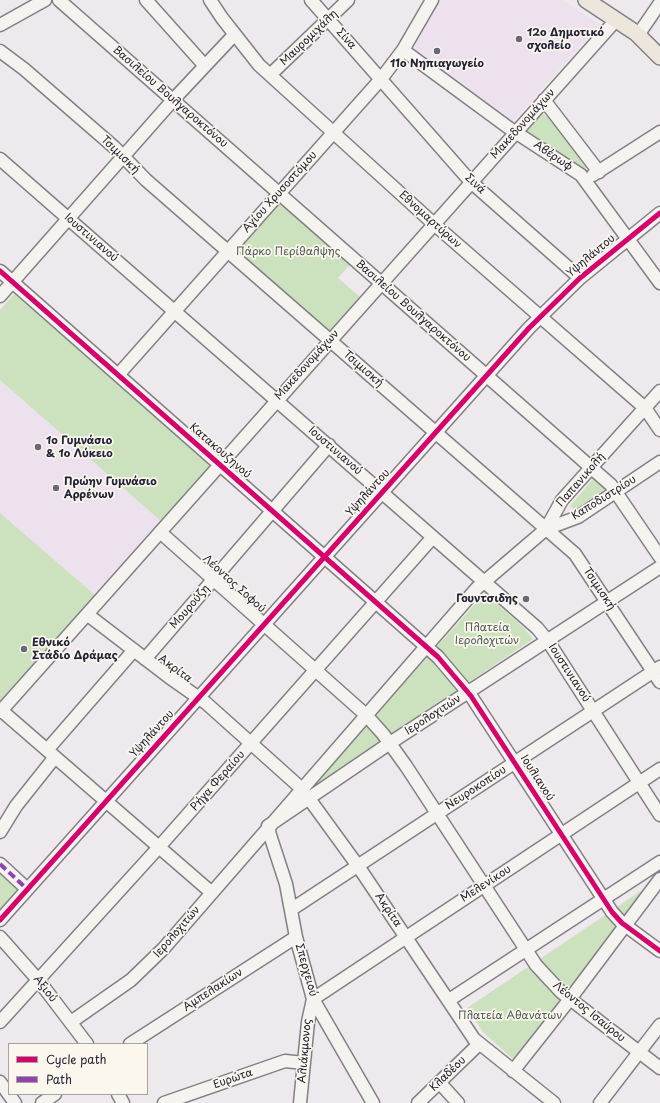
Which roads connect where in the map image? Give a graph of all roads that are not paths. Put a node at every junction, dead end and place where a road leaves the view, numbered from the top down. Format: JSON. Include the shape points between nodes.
{"nodes":[{"id":1,"x":45,"y":0,"type":"edge"},
{"id":2,"x":59,"y":0,"type":"edge"},
{"id":3,"x":146,"y":0,"type":"edge"},
{"id":4,"x":210,"y":0,"type":"edge"},
{"id":5,"x":311,"y":0,"type":"edge"},
{"id":6,"x":348,"y":0,"type":"edge"},
{"id":7,"x":432,"y":0,"type":"edge"},
{"id":8,"x":586,"y":0,"type":"edge"},
{"id":9,"x":660,"y":3,"type":"edge"},
{"id":10,"x":328,"y":20,"type":"junction"},
{"id":11,"x":616,"y":20,"type":"junction"},
{"id":12,"x":0,"y":25,"type":"edge"},
{"id":13,"x":234,"y":35,"type":"junction"},
{"id":14,"x":638,"y":35,"type":"junction"},
{"id":15,"x":403,"y":50,"type":"junction"},
{"id":16,"x":0,"y":51,"type":"edge"},
{"id":17,"x":660,"y":57,"type":"edge"},
{"id":18,"x":205,"y":66,"type":"junction"},
{"id":19,"x":270,"y":75,"type":"junction"},
{"id":20,"x":381,"y":79,"type":"junction"},
{"id":21,"x":173,"y":100,"type":"junction"},
{"id":22,"x":544,"y":100,"type":"junction"},
{"id":23,"x":516,"y":132,"type":"junction"},
{"id":24,"x":660,"y":132,"type":"edge"},
{"id":25,"x":333,"y":133,"type":"junction"},
{"id":26,"x":124,"y":156,"type":"junction"},
{"id":27,"x":0,"y":158,"type":"edge"},
{"id":28,"x":599,"y":172,"type":"junction"},
{"id":29,"x":585,"y":180,"type":"junction"},
{"id":30,"x":471,"y":182,"type":"junction"},
{"id":31,"x":279,"y":193,"type":"junction"},
{"id":32,"x":660,"y":213,"type":"edge"},
{"id":33,"x":69,"y":219,"type":"junction"},
{"id":34,"x":434,"y":224,"type":"junction"},
{"id":35,"x":628,"y":238,"type":"junction"},
{"id":36,"x":228,"y":251,"type":"junction"},
{"id":37,"x":0,"y":271,"type":"edge"},
{"id":38,"x":580,"y":278,"type":"junction"},
{"id":39,"x":12,"y":282,"type":"junction"},
{"id":40,"x":381,"y":283,"type":"junction"},
{"id":41,"x":660,"y":283,"type":"edge"},
{"id":42,"x":0,"y":296,"type":"edge"},
{"id":43,"x":174,"y":311,"type":"junction"},
{"id":44,"x":540,"y":316,"type":"junction"},
{"id":45,"x":330,"y":340,"type":"junction"},
{"id":46,"x":118,"y":375,"type":"junction"},
{"id":47,"x":486,"y":375,"type":"junction"},
{"id":48,"x":660,"y":392,"type":"edge"},
{"id":49,"x":277,"y":400,"type":"junction"},
{"id":50,"x":645,"y":408,"type":"junction"},
{"id":51,"x":660,"y":430,"type":"edge"},
{"id":52,"x":435,"y":432,"type":"junction"},
{"id":53,"x":328,"y":446,"type":"junction"},
{"id":54,"x":660,"y":462,"type":"edge"},
{"id":55,"x":220,"y":464,"type":"junction"},
{"id":56,"x":592,"y":467,"type":"junction"},
{"id":57,"x":616,"y":491,"type":"junction"},
{"id":58,"x":382,"y":492,"type":"junction"},
{"id":59,"x":272,"y":510,"type":"junction"},
{"id":60,"x":546,"y":529,"type":"junction"},
{"id":61,"x":160,"y":532,"type":"junction"},
{"id":62,"x":433,"y":537,"type":"junction"},
{"id":63,"x":325,"y":556,"type":"junction"},
{"id":64,"x":660,"y":558,"type":"edge"},
{"id":65,"x":660,"y":567,"type":"edge"},
{"id":66,"x":214,"y":579,"type":"junction"},
{"id":67,"x":484,"y":581,"type":"junction"},
{"id":68,"x":608,"y":601,"type":"junction"},
{"id":69,"x":376,"y":602,"type":"junction"},
{"id":70,"x":88,"y":615,"type":"junction"},
{"id":71,"x":264,"y":624,"type":"junction"},
{"id":72,"x":548,"y":640,"type":"junction"},
{"id":73,"x":427,"y":646,"type":"junction"},
{"id":74,"x":134,"y":650,"type":"junction"},
{"id":75,"x":145,"y":659,"type":"junction"},
{"id":76,"x":316,"y":670,"type":"junction"},
{"id":77,"x":658,"y":674,"type":"edge"},
{"id":78,"x":469,"y":693,"type":"junction"},
{"id":79,"x":198,"y":698,"type":"junction"},
{"id":80,"x":593,"y":711,"type":"junction"},
{"id":81,"x":1,"y":712,"type":"edge"},
{"id":82,"x":366,"y":715,"type":"junction"},
{"id":83,"x":251,"y":743,"type":"junction"},
{"id":84,"x":390,"y":743,"type":"junction"},
{"id":85,"x":51,"y":754,"type":"junction"},
{"id":86,"x":515,"y":763,"type":"junction"},
{"id":87,"x":660,"y":769,"type":"edge"},
{"id":88,"x":639,"y":783,"type":"junction"},
{"id":89,"x":306,"y":793,"type":"junction"},
{"id":90,"x":106,"y":801,"type":"junction"},
{"id":91,"x":437,"y":814,"type":"junction"},
{"id":92,"x":660,"y":815,"type":"edge"},
{"id":93,"x":268,"y":826,"type":"junction"},
{"id":94,"x":0,"y":832,"type":"edge"},
{"id":95,"x":561,"y":834,"type":"junction"},
{"id":96,"x":160,"y":847,"type":"junction"},
{"id":97,"x":660,"y":862,"type":"edge"},
{"id":98,"x":0,"y":864,"type":"edge"},
{"id":99,"x":358,"y":866,"type":"junction"},
{"id":100,"x":660,"y":879,"type":"edge"},
{"id":101,"x":484,"y":886,"type":"junction"},
{"id":102,"x":27,"y":889,"type":"junction"},
{"id":103,"x":212,"y":893,"type":"junction"},
{"id":104,"x":603,"y":898,"type":"junction"},
{"id":105,"x":292,"y":909,"type":"junction"},
{"id":106,"x":0,"y":920,"type":"edge"},
{"id":107,"x":625,"y":925,"type":"junction"},
{"id":108,"x":0,"y":937,"type":"edge"},
{"id":109,"x":296,"y":937,"type":"junction"},
{"id":110,"x":406,"y":937,"type":"junction"},
{"id":111,"x":525,"y":950,"type":"junction"},
{"id":112,"x":660,"y":952,"type":"edge"},
{"id":113,"x":39,"y":981,"type":"junction"},
{"id":114,"x":313,"y":999,"type":"junction"},
{"id":115,"x":570,"y":999,"type":"junction"},
{"id":116,"x":449,"y":1000,"type":"junction"},
{"id":117,"x":0,"y":1022,"type":"edge"},
{"id":118,"x":71,"y":1022,"type":"junction"},
{"id":119,"x":660,"y":1025,"type":"edge"},
{"id":120,"x":86,"y":1043,"type":"edge"},
{"id":121,"x":132,"y":1043,"type":"edge"},
{"id":122,"x":479,"y":1044,"type":"junction"},
{"id":123,"x":639,"y":1052,"type":"junction"},
{"id":124,"x":304,"y":1063,"type":"junction"},
{"id":125,"x":660,"y":1068,"type":"edge"},
{"id":126,"x":513,"y":1070,"type":"junction"},
{"id":127,"x":0,"y":1082,"type":"edge"},
{"id":128,"x":439,"y":1082,"type":"junction"},
{"id":129,"x":8,"y":1092,"type":"edge"},
{"id":130,"x":10,"y":1095,"type":"edge"},
{"id":131,"x":54,"y":1095,"type":"edge"},
{"id":132,"x":16,"y":1103,"type":"edge"},
{"id":133,"x":42,"y":1103,"type":"edge"},
{"id":134,"x":164,"y":1103,"type":"edge"},
{"id":135,"x":300,"y":1103,"type":"edge"},
{"id":136,"x":373,"y":1103,"type":"edge"},
{"id":137,"x":418,"y":1103,"type":"edge"},
{"id":138,"x":458,"y":1103,"type":"edge"},
{"id":139,"x":554,"y":1103,"type":"edge"},
{"id":140,"x":600,"y":1103,"type":"edge"}],
"edges":[{"from":1,"to":12,"type":"street"},
{"from":2,"to":21,"type":"street","name":"Βασιλείου Βουλγαροκτόνου"},
{"from":3,"to":18,"type":"street"},
{"from":4,"to":13,"type":"street","name":"Εθνομαρτύρων"},
{"from":5,"to":10,"type":"street","name":"Σίνα"},
{"from":6,"to":10,"type":"street","name":"Μαυρομιχάλη"},
{"from":7,"to":15,"type":"street","name":"Αγίου Χρυσοστόμου"},
{"from":8,"to":11,"type":"main road"},
{"from":9,"to":14,"type":"street"},
{"from":10,"to":19,"type":"street","name":"Μαυρομιχάλη"},
{"from":10,"to":20,"type":"street","name":"Σίνα"},
{"from":11,"to":14,"type":"main road"},
{"from":11,"to":22,"type":"street","name":"Μακεδονομάχων"},
{"from":13,"to":18,"type":"street"},
{"from":13,"to":19,"type":"street","name":"Εθνομαρτύρων"},
{"from":14,"to":17,"type":"main road"},
{"from":15,"to":20,"type":"street","name":"Αγίου Χρυσοστόμου"},
{"from":15,"to":23,"type":"street","name":"Αβέρωφ"},
{"from":16,"to":26,"type":"street","name":"Τσιμισκή","via":[[24,68]]},
{"from":18,"to":21,"type":"street"},
{"from":19,"to":25,"type":"street","name":"Εθνομαρτύρων"},
{"from":20,"to":25,"type":"street","name":"Αγίου Χρυσοστόμου"},
{"from":20,"to":30,"type":"street","name":"Σινά"},
{"from":21,"to":26,"type":"street"},
{"from":21,"to":31,"type":"street","name":"Βασιλείου Βουλγαροκτόνου"},
{"from":22,"to":23,"type":"street","name":"Μακεδονομάχων"},
{"from":22,"to":28,"type":"street"},
{"from":23,"to":29,"type":"street","name":"Αβέρωφ","via":[[572,168]]},
{"from":23,"to":30,"type":"street","name":"Μακεδονομάχων"},
{"from":24,"to":28,"type":"street"},
{"from":25,"to":31,"type":"street","name":"Αγίου Χρυσοστόμου"},
{"from":25,"to":34,"type":"street","name":"Εθνομαρτύρων"},
{"from":26,"to":33,"type":"street"},
{"from":26,"to":36,"type":"street","name":"Τσιμισκή","via":[[146,180]]},
{"from":27,"to":33,"type":"street","name":"Ιουστινιανού"},
{"from":28,"to":29,"type":"street"},
{"from":29,"to":35,"type":"street","name":"Αβέρωφ"},
{"from":30,"to":34,"type":"street","name":"Μακεδονομάχων"},
{"from":30,"to":38,"type":"street","name":"Σινά"},
{"from":31,"to":36,"type":"street","name":"Αγίου Χρυσοστόμου"},
{"from":31,"to":40,"type":"street","name":"Βασιλείου Βουλγαροκτόνου"},
{"from":32,"to":35,"type":"street","name":"Υψηλάντου"},
{"from":33,"to":39,"type":"street"},
{"from":33,"to":43,"type":"street","name":"Ιουστινιανού"},
{"from":34,"to":40,"type":"street","name":"Μακεδονομάχων"},
{"from":34,"to":44,"type":"street","name":"Εθνομαρτύρων"},
{"from":35,"to":38,"type":"street","name":"Υψηλάντου"},
{"from":35,"to":41,"type":"street","name":"Αβέρωφ"},
{"from":36,"to":43,"type":"street","name":"Αγίου Χρυσοστόμου"},
{"from":36,"to":45,"type":"street","name":"Τσιμισκή"},
{"from":37,"to":39,"type":"street","name":"Κατακουζηνού"},
{"from":38,"to":44,"type":"street","name":"Υψηλάντου"},
{"from":39,"to":42,"type":"street"},
{"from":39,"to":46,"type":"street","name":"Κατακουζηνού"},
{"from":40,"to":45,"type":"street","name":"Μακεδονομάχων"},
{"from":40,"to":47,"type":"street","name":"Βασιλείου Βουλγαροκτόνου"},
{"from":43,"to":46,"type":"street","name":"Αγίου Χρυσοστόμου"},
{"from":43,"to":49,"type":"street","name":"Ιουστινιανού"},
{"from":44,"to":47,"type":"street","name":"Υψηλάντου"},
{"from":44,"to":50,"type":"street","name":"Εθνομαρτύρων"},
{"from":45,"to":49,"type":"street","name":"Μακεδονομάχων"},
{"from":45,"to":52,"type":"street","name":"Τσιμισκή"},
{"from":46,"to":55,"type":"street","name":"Κατακουζηνού"},
{"from":47,"to":52,"type":"street","name":"Υψηλάντου"},
{"from":47,"to":56,"type":"street","name":"Βασιλείου Βουλγαροκτόνου"},
{"from":48,"to":50,"type":"street","name":"Παπανικολή"},
{"from":49,"to":53,"type":"street","name":"Ιουστινιανού"},
{"from":49,"to":55,"type":"street","name":"Μακεδονομάχων"},
{"from":50,"to":51,"type":"street","name":"Εθνομαρτύρων"},
{"from":50,"to":56,"type":"street","name":"Παπανικολή"},
{"from":52,"to":58,"type":"street","name":"Υψηλάντου"},
{"from":52,"to":60,"type":"street","name":"Τσιμισκή"},
{"from":53,"to":58,"type":"street","name":"Ιουστινιανού"},
{"from":53,"to":59,"type":"street","name":"Μουρούζη"},
{"from":54,"to":57,"type":"street","name":"Καποδιστρίου"},
{"from":55,"to":59,"type":"street","name":"Κατακουζηνού"},
{"from":55,"to":61,"type":"street","name":"Μακεδονομάχων"},
{"from":56,"to":57,"type":"street","name":"Βασιλείου Βουλγαροκτόνου"},
{"from":56,"to":60,"type":"street","name":"Παπανικολή","via":[[559,503]]},
{"from":57,"to":60,"type":"street","name":"Καποδιστρίου","via":[[578,517]]},
{"from":57,"to":64,"type":"street","name":"Βασιλείου Βουλγαροκτόνου"},
{"from":58,"to":62,"type":"street","name":"Ιουστινιανού"},
{"from":58,"to":63,"type":"street","name":"Υψηλάντου"},
{"from":59,"to":63,"type":"street","name":"Κατακουζηνού"},
{"from":59,"to":66,"type":"street","name":"Μουρούζη"},
{"from":60,"to":67,"type":"street","name":"Παπανικολή"},
{"from":60,"to":68,"type":"street","name":"Τσιμισκή","via":[[577,556]]},
{"from":61,"to":66,"type":"street","name":"Λέοντος Σοφού"},
{"from":61,"to":70,"type":"street","name":"Μακεδονομάχων"},
{"from":62,"to":67,"type":"street","name":"Ιουστινιανού"},
{"from":62,"to":69,"type":"street","name":"Ρήγα Φεραίου"},
{"from":63,"to":69,"type":"street","name":"Κατακουζηνού"},
{"from":63,"to":71,"type":"street","name":"Υψηλάντου"},
{"from":65,"to":68,"type":"street","name":"Ιερολοχιτών"},
{"from":66,"to":71,"type":"street","name":"Λέοντος Σοφού"},
{"from":66,"to":75,"type":"street","name":"Μουρούζη"},
{"from":67,"to":72,"type":"street","name":"Ιουστινιανού"},
{"from":67,"to":73,"type":"street","name":"Ιερολοχιτών"},
{"from":68,"to":72,"type":"street","name":"Ιερολοχιτών"},
{"from":68,"to":77,"type":"street","name":"Τσιμισκή"},
{"from":69,"to":73,"type":"street","name":"Κατακουζηνού"},
{"from":69,"to":76,"type":"street","name":"Ρήγα Φεραίου"},
{"from":70,"to":74,"type":"street","name":"Ακρίτα"},
{"from":70,"to":81,"type":"street","name":"Μακεδονομάχων"},
{"from":71,"to":76,"type":"street","name":"Λέοντος Σοφού"},
{"from":71,"to":79,"type":"street","name":"Υψηλάντου"},
{"from":72,"to":78,"type":"street","name":"Ιερολοχιτών"},
{"from":72,"to":80,"type":"street","name":"Ιουστινιανού"},
{"from":73,"to":78,"type":"street","name":"Ιουλιανού"},
{"from":73,"to":82,"type":"street","name":"Ιερολοχιτών"},
{"from":74,"to":75,"type":"street","name":"Ακρίτα"},
{"from":74,"to":85,"type":"street"},
{"from":75,"to":79,"type":"street","name":"Ακρίτα"},
{"from":76,"to":82,"type":"street","name":"Λέοντος Σοφού"},
{"from":76,"to":83,"type":"street","name":"Ρήγα Φεραίου"},
{"from":77,"to":80,"type":"street","name":"Νευροκοπίου"},
{"from":78,"to":84,"type":"street","name":"Ιερολοχιτών"},
{"from":78,"to":86,"type":"street","name":"Ιουλιανού"},
{"from":79,"to":83,"type":"street","name":"Ακρίτα"},
{"from":79,"to":90,"type":"street","name":"Υψηλάντου"},
{"from":80,"to":86,"type":"street","name":"Νευροκοπίου"},
{"from":80,"to":88,"type":"street","name":"Ιουστινιανού"},
{"from":81,"to":85,"type":"street"},
{"from":82,"to":84,"type":"street","name":"Λέοντος Σοφού"},
{"from":82,"to":89,"type":"street","name":"Ιερολοχιτών"},
{"from":83,"to":89,"type":"street","name":"Ακρίτα"},
{"from":83,"to":96,"type":"street","name":"Ρήγα Φεραίου"},
{"from":84,"to":89,"type":"street","name":"Ιερολοχιτών"},
{"from":84,"to":91,"type":"street","name":"Λέοντος Σοφού"},
{"from":85,"to":90,"type":"street"},
{"from":85,"to":94,"type":"street"},
{"from":86,"to":91,"type":"street","name":"Νευροκοπίου"},
{"from":86,"to":95,"type":"street","name":"Ιουλιανού"},
{"from":87,"to":88,"type":"street","name":"Μελενίκου"},
{"from":88,"to":92,"type":"street","name":"Ιουστινιανού"},
{"from":88,"to":95,"type":"street","name":"Μελενίκου"},
{"from":89,"to":93,"type":"street","name":"Ιερολοχιτών"},
{"from":89,"to":99,"type":"street","name":"Ακρίτα"},
{"from":90,"to":96,"type":"street"},
{"from":90,"to":102,"type":"street","name":"Υψηλάντου"},
{"from":91,"to":99,"type":"street","name":"Νευροκοπίου"},
{"from":91,"to":101,"type":"street","name":"Λέοντος Ισαύρου"},
{"from":93,"to":103,"type":"street","name":"Ιερολοχιτών"},
{"from":93,"to":105,"type":"street","name":"Σπερχειού"},
{"from":95,"to":101,"type":"street","name":"Μελενίκου"},
{"from":95,"to":104,"type":"street","name":"Ιουλιανού"},
{"from":96,"to":103,"type":"street"},
{"from":96,"to":113,"type":"street","name":"Ρήγα Φεραίου"},
{"from":97,"to":104,"type":"street"},
{"from":98,"to":102,"type":"street"},
{"from":99,"to":105,"type":"street","name":"Νευροκοπίου"},
{"from":99,"to":110,"type":"street","name":"Ακρίτα"},
{"from":100,"to":107,"type":"street"},
{"from":101,"to":110,"type":"street","name":"Μελενίκου"},
{"from":101,"to":111,"type":"street","name":"Λέοντος Ισαύρου"},
{"from":102,"to":106,"type":"street","name":"Υψηλάντου"},
{"from":103,"to":118,"type":"street","name":"Ιερολοχιτών","via":[[142,971]]},
{"from":104,"to":107,"type":"street","name":"Ιουλιανού"},
{"from":104,"to":111,"type":"street"},
{"from":105,"to":109,"type":"street","name":"Σπερχειού"},
{"from":107,"to":112,"type":"street","name":"Ιουλιανού"},
{"from":107,"to":115,"type":"street"},
{"from":108,"to":113,"type":"street","name":"Αξιού"},
{"from":109,"to":114,"type":"street","name":"Σπερχειού"},
{"from":109,"to":121,"type":"street","name":"Αμπελακίων"},
{"from":110,"to":114,"type":"street","name":"Μελενίκου"},
{"from":110,"to":116,"type":"street","name":"Ακρίτα"},
{"from":111,"to":115,"type":"street","name":"Λέοντος Ισαύρου","via":[[541,971]]},
{"from":111,"to":116,"type":"street"},
{"from":113,"to":117,"type":"street","name":"Ρήγα Φεραίου"},
{"from":113,"to":118,"type":"street","name":"Αξιού"},
{"from":114,"to":124,"type":"street","name":"Αλιάκμονος"},
{"from":114,"to":136,"type":"street","name":"Σπερχειού"},
{"from":115,"to":123,"type":"street","name":"Λέοντος Ισαύρου"},
{"from":115,"to":126,"type":"street"},
{"from":116,"to":122,"type":"street","name":"Ακρίτα"},
{"from":118,"to":120,"type":"street","name":"Αξιού"},
{"from":119,"to":123,"type":"street"},
{"from":122,"to":126,"type":"street","name":"Ακρίτα"},
{"from":122,"to":128,"type":"street","name":"Κλαδέου"},
{"from":123,"to":125,"type":"street","name":"Λέοντος Ισαύρου"},
{"from":123,"to":140,"type":"street"},
{"from":124,"to":134,"type":"street","name":"Ευρώτα","via":[[286,1061]]},
{"from":124,"to":135,"type":"street","name":"Αλιάκμονος"},
{"from":126,"to":139,"type":"street","name":"Ακρίτα"},
{"from":127,"to":129,"type":"street"},
{"from":128,"to":137,"type":"street","name":"Κλαδέου"},
{"from":128,"to":138,"type":"street"},
{"from":130,"to":132,"type":"street"},
{"from":131,"to":133,"type":"street"}]}
